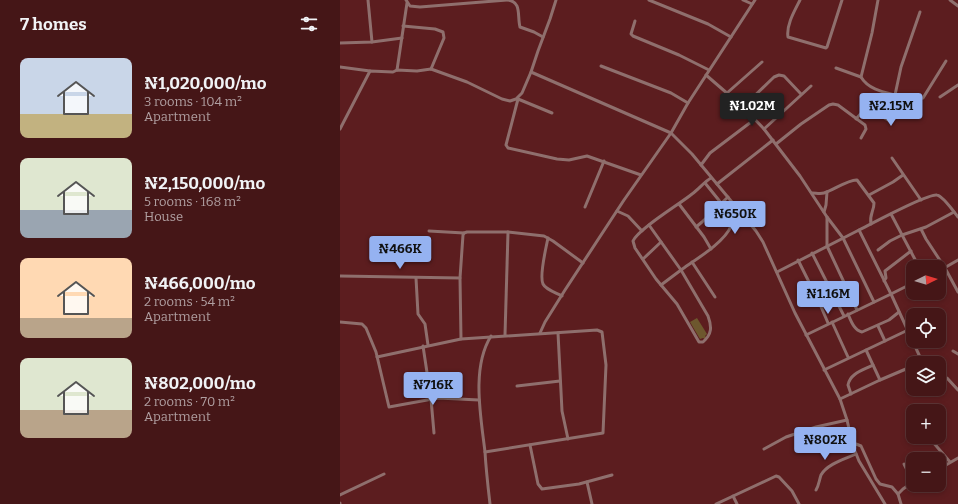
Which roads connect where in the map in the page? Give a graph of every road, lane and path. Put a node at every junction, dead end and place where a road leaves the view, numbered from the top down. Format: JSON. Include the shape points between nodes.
{"nodes":[{"id":1,"x":368,"y":0,"type":"edge"},
{"id":2,"x":507,"y":0,"type":"edge"},
{"id":3,"x":556,"y":0,"type":"edge"},
{"id":4,"x":649,"y":0,"type":"edge"},
{"id":5,"x":743,"y":0,"type":"edge"},
{"id":6,"x":755,"y":0,"type":"edge"},
{"id":7,"x":800,"y":0,"type":"edge"},
{"id":8,"x":842,"y":0,"type":"edge"},
{"id":9,"x":878,"y":0,"type":"edge"},
{"id":10,"x":950,"y":0,"type":"edge"},
{"id":11,"x":407,"y":1,"type":"edge"},
{"id":12,"x":480,"y":1,"type":"edge"},
{"id":13,"x":752,"y":4,"type":"junction"},
{"id":14,"x":958,"y":6,"type":"edge"},
{"id":15,"x":920,"y":12,"type":"dead end"},
{"id":16,"x":635,"y":21,"type":"dead end"},
{"id":17,"x":403,"y":26,"type":"junction"},
{"id":18,"x":543,"y":37,"type":"junction"},
{"id":19,"x":731,"y":37,"type":"junction"},
{"id":20,"x":402,"y":38,"type":"junction"},
{"id":21,"x":372,"y":42,"type":"junction"},
{"id":22,"x":340,"y":43,"type":"edge"},
{"id":23,"x":946,"y":61,"type":"dead end"},
{"id":24,"x":762,"y":62,"type":"dead end"},
{"id":25,"x":533,"y":66,"type":"junction"},
{"id":26,"x":601,"y":66,"type":"dead end"},
{"id":27,"x":340,"y":67,"type":"edge"},
{"id":28,"x":836,"y":68,"type":"dead end"},
{"id":29,"x":432,"y":69,"type":"junction"},
{"id":30,"x":397,"y":70,"type":"junction"},
{"id":31,"x":709,"y":70,"type":"junction"},
{"id":32,"x":370,"y":71,"type":"junction"},
{"id":33,"x":531,"y":72,"type":"junction"},
{"id":34,"x":537,"y":74,"type":"junction"},
{"id":35,"x":706,"y":75,"type":"junction"},
{"id":36,"x":861,"y":77,"type":"junction"},
{"id":37,"x":958,"y":85,"type":"edge"},
{"id":38,"x":811,"y":86,"type":"dead end"},
{"id":39,"x":727,"y":93,"type":"junction"},
{"id":40,"x":801,"y":94,"type":"junction"},
{"id":41,"x":895,"y":95,"type":"junction"},
{"id":42,"x":940,"y":97,"type":"dead end"},
{"id":43,"x":517,"y":99,"type":"junction"},
{"id":44,"x":688,"y":103,"type":"junction"},
{"id":45,"x":743,"y":106,"type":"junction"},
{"id":46,"x":552,"y":113,"type":"dead end"},
{"id":47,"x":755,"y":119,"type":"junction"},
{"id":48,"x":856,"y":119,"type":"junction"},
{"id":49,"x":764,"y":128,"type":"junction"},
{"id":50,"x":340,"y":129,"type":"edge"},
{"id":51,"x":671,"y":133,"type":"junction"},
{"id":52,"x":861,"y":138,"type":"dead end"},
{"id":53,"x":773,"y":140,"type":"junction"},
{"id":54,"x":776,"y":144,"type":"junction"},
{"id":55,"x":892,"y":158,"type":"dead end"},
{"id":56,"x":604,"y":161,"type":"junction"},
{"id":57,"x":701,"y":165,"type":"junction"},
{"id":58,"x":903,"y":174,"type":"junction"},
{"id":59,"x":641,"y":175,"type":"junction"},
{"id":60,"x":711,"y":178,"type":"junction"},
{"id":61,"x":705,"y":183,"type":"junction"},
{"id":62,"x":716,"y":184,"type":"junction"},
{"id":63,"x":827,"y":192,"type":"junction"},
{"id":64,"x":812,"y":193,"type":"junction"},
{"id":65,"x":869,"y":195,"type":"junction"},
{"id":66,"x":728,"y":197,"type":"junction"},
{"id":67,"x":921,"y":200,"type":"junction"},
{"id":68,"x":721,"y":203,"type":"junction"},
{"id":69,"x":679,"y":204,"type":"junction"},
{"id":70,"x":585,"y":206,"type":"dead end"},
{"id":71,"x":736,"y":206,"type":"junction"},
{"id":72,"x":617,"y":211,"type":"junction"},
{"id":73,"x":824,"y":212,"type":"junction"},
{"id":74,"x":954,"y":212,"type":"junction"},
{"id":75,"x":730,"y":214,"type":"junction"},
{"id":76,"x":891,"y":214,"type":"junction"},
{"id":77,"x":958,"y":217,"type":"edge"},
{"id":78,"x":827,"y":218,"type":"junction"},
{"id":79,"x":871,"y":224,"type":"junction"},
{"id":80,"x":649,"y":225,"type":"junction"},
{"id":81,"x":696,"y":227,"type":"junction"},
{"id":82,"x":921,"y":229,"type":"junction"},
{"id":83,"x":859,"y":230,"type":"junction"},
{"id":84,"x":429,"y":231,"type":"dead end"},
{"id":85,"x":642,"y":231,"type":"junction"},
{"id":86,"x":508,"y":232,"type":"junction"},
{"id":87,"x":464,"y":233,"type":"junction"},
{"id":88,"x":902,"y":235,"type":"junction"},
{"id":89,"x":548,"y":238,"type":"junction"},
{"id":90,"x":843,"y":238,"type":"junction"},
{"id":91,"x":661,"y":242,"type":"junction"},
{"id":92,"x":827,"y":246,"type":"junction"},
{"id":93,"x":711,"y":249,"type":"junction"},
{"id":94,"x":878,"y":250,"type":"dead end"},
{"id":95,"x":910,"y":251,"type":"junction"},
{"id":96,"x":812,"y":253,"type":"junction"},
{"id":97,"x":643,"y":259,"type":"junction"},
{"id":98,"x":798,"y":260,"type":"junction"},
{"id":99,"x":915,"y":260,"type":"edge"},
{"id":100,"x":940,"y":260,"type":"edge"},
{"id":101,"x":958,"y":260,"type":"edge"},
{"id":102,"x":692,"y":262,"type":"junction"},
{"id":103,"x":584,"y":263,"type":"junction"},
{"id":104,"x":946,"y":267,"type":"edge"},
{"id":105,"x":681,"y":270,"type":"junction"},
{"id":106,"x":946,"y":270,"type":"edge"},
{"id":107,"x":777,"y":272,"type":"junction"},
{"id":108,"x":340,"y":276,"type":"edge"},
{"id":109,"x":416,"y":278,"type":"junction"},
{"id":110,"x":460,"y":278,"type":"junction"},
{"id":111,"x":884,"y":281,"type":"junction"},
{"id":112,"x":661,"y":284,"type":"junction"},
{"id":113,"x":906,"y":286,"type":"edge"},
{"id":114,"x":958,"y":292,"type":"edge"},
{"id":115,"x":891,"y":294,"type":"junction"},
{"id":116,"x":562,"y":296,"type":"junction"},
{"id":117,"x":716,"y":297,"type":"dead end"},
{"id":118,"x":874,"y":302,"type":"junction"},
{"id":119,"x":857,"y":310,"type":"junction"},
{"id":120,"x":899,"y":312,"type":"junction"},
{"id":121,"x":848,"y":314,"type":"junction"},
{"id":122,"x":844,"y":316,"type":"junction"},
{"id":123,"x":340,"y":322,"type":"edge"},
{"id":124,"x":830,"y":323,"type":"junction"},
{"id":125,"x":878,"y":326,"type":"junction"},
{"id":126,"x":906,"y":326,"type":"edge"},
{"id":127,"x":906,"y":331,"type":"edge"},
{"id":128,"x":540,"y":333,"type":"junction"},
{"id":129,"x":558,"y":333,"type":"junction"},
{"id":130,"x":505,"y":335,"type":"junction"},
{"id":131,"x":806,"y":335,"type":"junction"},
{"id":132,"x":484,"y":336,"type":"junction"},
{"id":133,"x":491,"y":336,"type":"junction"},
{"id":134,"x":461,"y":338,"type":"junction"},
{"id":135,"x":885,"y":341,"type":"junction"},
{"id":136,"x":486,"y":343,"type":"junction"},
{"id":137,"x":428,"y":345,"type":"junction"},
{"id":138,"x":423,"y":346,"type":"junction"},
{"id":139,"x":866,"y":350,"type":"junction"},
{"id":140,"x":953,"y":351,"type":"dead end"},
{"id":141,"x":958,"y":354,"type":"edge"},
{"id":142,"x":377,"y":357,"type":"junction"},
{"id":143,"x":848,"y":357,"type":"junction"},
{"id":144,"x":873,"y":365,"type":"junction"},
{"id":145,"x":906,"y":369,"type":"edge"},
{"id":146,"x":824,"y":370,"type":"junction"},
{"id":147,"x":946,"y":378,"type":"edge"},
{"id":148,"x":880,"y":380,"type":"junction"},
{"id":149,"x":560,"y":381,"type":"junction"},
{"id":150,"x":517,"y":386,"type":"dead end"},
{"id":151,"x":958,"y":390,"type":"edge"},
{"id":152,"x":851,"y":394,"type":"junction"},
{"id":153,"x":431,"y":399,"type":"junction"},
{"id":154,"x":479,"y":400,"type":"junction"},
{"id":155,"x":840,"y":400,"type":"junction"},
{"id":156,"x":847,"y":420,"type":"junction"},
{"id":157,"x":434,"y":433,"type":"dead end"},
{"id":158,"x":568,"y":439,"type":"junction"},
{"id":159,"x":935,"y":444,"type":"edge"},
{"id":160,"x":530,"y":445,"type":"junction"},
{"id":161,"x":853,"y":446,"type":"junction"},
{"id":162,"x":764,"y":449,"type":"dead end"},
{"id":163,"x":485,"y":452,"type":"junction"},
{"id":164,"x":856,"y":454,"type":"junction"},
{"id":165,"x":958,"y":458,"type":"edge"},
{"id":166,"x":950,"y":462,"type":"junction"},
{"id":167,"x":904,"y":464,"type":"dead end"},
{"id":168,"x":946,"y":465,"type":"edge"},
{"id":169,"x":906,"y":468,"type":"edge"},
{"id":170,"x":384,"y":474,"type":"dead end"},
{"id":171,"x":612,"y":475,"type":"dead end"},
{"id":172,"x":587,"y":482,"type":"junction"},
{"id":173,"x":906,"y":487,"type":"edge"},
{"id":174,"x":816,"y":490,"type":"dead end"},
{"id":175,"x":898,"y":494,"type":"junction"},
{"id":176,"x":340,"y":495,"type":"edge"},
{"id":177,"x":733,"y":496,"type":"junction"},
{"id":178,"x":490,"y":504,"type":"edge"},
{"id":179,"x":592,"y":504,"type":"edge"},
{"id":180,"x":716,"y":504,"type":"edge"},
{"id":181,"x":737,"y":504,"type":"edge"},
{"id":182,"x":799,"y":504,"type":"edge"},
{"id":183,"x":885,"y":504,"type":"edge"},
{"id":184,"x":901,"y":504,"type":"edge"}],
"edges":[{"from":1,"to":21,"type":"street"},
{"from":2,"to":12,"type":"street"},
{"from":2,"to":18,"type":"street","via":[[517,5],[520,27]]},
{"from":3,"to":18,"type":"street"},
{"from":4,"to":19,"type":"street","via":[[708,24]]},
{"from":5,"to":13,"type":"street"},
{"from":6,"to":13,"type":"street"},
{"from":7,"to":8,"type":"street","via":[[787,35],[789,38],[826,48]]},
{"from":9,"to":36,"type":"street"},
{"from":10,"to":14,"type":"street"},
{"from":11,"to":12,"type":"street","via":[[414,7]]},
{"from":11,"to":17,"type":"street"},
{"from":13,"to":19,"type":"street"},
{"from":15,"to":41,"type":"street","via":[[901,67]]},
{"from":16,"to":31,"type":"street","via":[[631,34],[633,36]]},
{"from":17,"to":20,"type":"street"},
{"from":17,"to":29,"type":"street","via":[[443,32],[444,38]]},
{"from":18,"to":25,"type":"street"},
{"from":19,"to":31,"type":"street"},
{"from":20,"to":21,"type":"street"},
{"from":20,"to":30,"type":"street"},
{"from":21,"to":22,"type":"street"},
{"from":23,"to":41,"type":"street","via":[[922,98]]},
{"from":24,"to":39,"type":"street"},
{"from":25,"to":33,"type":"street"},
{"from":25,"to":34,"type":"street"},
{"from":26,"to":44,"type":"street","via":[[671,93]]},
{"from":27,"to":32,"type":"street"},
{"from":28,"to":36,"type":"street"},
{"from":29,"to":30,"type":"street"},
{"from":29,"to":43,"type":"street","via":[[502,99]]},
{"from":30,"to":32,"type":"street"},
{"from":31,"to":35,"type":"street"},
{"from":32,"to":50,"type":"street"},
{"from":33,"to":34,"type":"street"},
{"from":33,"to":43,"type":"street"},
{"from":34,"to":51,"type":"street"},
{"from":35,"to":39,"type":"street"},
{"from":35,"to":44,"type":"street"},
{"from":36,"to":41,"type":"street","via":[[874,89]]},
{"from":37,"to":42,"type":"street"},
{"from":38,"to":40,"type":"street"},
{"from":39,"to":45,"type":"street"},
{"from":40,"to":45,"type":"street","via":[[784,76],[779,75]]},
{"from":40,"to":49,"type":"street"},
{"from":41,"to":48,"type":"street","via":[[888,120],[869,109],[864,110]]},
{"from":43,"to":46,"type":"street"},
{"from":43,"to":56,"type":"street","via":[[506,145],[508,148],[557,159],[569,160],[587,156]]},
{"from":44,"to":51,"type":"street"},
{"from":45,"to":47,"type":"street"},
{"from":47,"to":49,"type":"street"},
{"from":47,"to":57,"type":"street","via":[[710,153]]},
{"from":48,"to":52,"type":"street","via":[[866,127]]},
{"from":48,"to":54,"type":"street","via":[[838,105],[829,105]]},
{"from":49,"to":53,"type":"street"},
{"from":51,"to":57,"type":"street"},
{"from":51,"to":59,"type":"street"},
{"from":53,"to":54,"type":"street"},
{"from":53,"to":62,"type":"street"},
{"from":54,"to":64,"type":"street"},
{"from":55,"to":58,"type":"street"},
{"from":56,"to":59,"type":"street"},
{"from":56,"to":70,"type":"street"},
{"from":57,"to":60,"type":"street"},
{"from":58,"to":65,"type":"street"},
{"from":58,"to":67,"type":"street"},
{"from":59,"to":72,"type":"street"},
{"from":60,"to":61,"type":"street"},
{"from":60,"to":62,"type":"street"},
{"from":61,"to":68,"type":"street"},
{"from":61,"to":69,"type":"street"},
{"from":62,"to":66,"type":"street"},
{"from":63,"to":64,"type":"street"},
{"from":63,"to":65,"type":"street","via":[[854,179],[859,181]]},
{"from":63,"to":73,"type":"street"},
{"from":64,"to":73,"type":"street"},
{"from":65,"to":79,"type":"street","via":[[874,203],[870,216]]},
{"from":66,"to":68,"type":"street"},
{"from":66,"to":71,"type":"street"},
{"from":67,"to":74,"type":"street","via":[[938,195]]},
{"from":67,"to":76,"type":"street"},
{"from":68,"to":75,"type":"street"},
{"from":68,"to":81,"type":"street"},
{"from":69,"to":80,"type":"street"},
{"from":69,"to":81,"type":"street"},
{"from":71,"to":75,"type":"street"},
{"from":71,"to":107,"type":"street","via":[[763,242]]},
{"from":72,"to":85,"type":"street","via":[[628,216]]},
{"from":72,"to":103,"type":"street"},
{"from":73,"to":78,"type":"street"},
{"from":74,"to":77,"type":"street"},
{"from":74,"to":82,"type":"street"},
{"from":75,"to":93,"type":"street","via":[[731,227]]},
{"from":76,"to":79,"type":"street"},
{"from":76,"to":88,"type":"street"},
{"from":78,"to":90,"type":"street"},
{"from":78,"to":92,"type":"street"},
{"from":79,"to":83,"type":"street"},
{"from":80,"to":85,"type":"street"},
{"from":80,"to":91,"type":"street"},
{"from":81,"to":93,"type":"street"},
{"from":82,"to":88,"type":"street"},
{"from":82,"to":100,"type":"street"},
{"from":83,"to":90,"type":"street"},
{"from":83,"to":111,"type":"street"},
{"from":84,"to":87,"type":"street"},
{"from":85,"to":97,"type":"street","via":[[633,241]]},
{"from":86,"to":87,"type":"street"},
{"from":86,"to":89,"type":"street"},
{"from":86,"to":130,"type":"street"},
{"from":87,"to":110,"type":"street"},
{"from":88,"to":94,"type":"street"},
{"from":88,"to":95,"type":"street"},
{"from":89,"to":103,"type":"street"},
{"from":89,"to":116,"type":"street","via":[[542,282]]},
{"from":90,"to":92,"type":"street"},
{"from":90,"to":118,"type":"street"},
{"from":91,"to":97,"type":"street"},
{"from":91,"to":105,"type":"street"},
{"from":92,"to":96,"type":"street"},
{"from":92,"to":119,"type":"street"},
{"from":93,"to":102,"type":"street"},
{"from":95,"to":99,"type":"street"},
{"from":95,"to":111,"type":"street","via":[[885,271]]},
{"from":96,"to":98,"type":"street"},
{"from":96,"to":122,"type":"street"},
{"from":97,"to":112,"type":"street"},
{"from":98,"to":107,"type":"street"},
{"from":98,"to":124,"type":"street"},
{"from":101,"to":104,"type":"street"},
{"from":102,"to":105,"type":"street"},
{"from":102,"to":117,"type":"street"},
{"from":103,"to":116,"type":"street"},
{"from":105,"to":112,"type":"street"},
{"from":105,"to":112,"type":"street","via":[[711,322],[710,333],[703,342],[697,340],[677,304]]},
{"from":106,"to":114,"type":"street"},
{"from":107,"to":131,"type":"street"},
{"from":108,"to":109,"type":"street"},
{"from":109,"to":110,"type":"street"},
{"from":109,"to":137,"type":"street","via":[[418,314],[425,324]]},
{"from":110,"to":134,"type":"street"},
{"from":111,"to":115,"type":"street"},
{"from":113,"to":115,"type":"street"},
{"from":115,"to":118,"type":"street"},
{"from":115,"to":120,"type":"street"},
{"from":116,"to":128,"type":"street"},
{"from":118,"to":119,"type":"street"},
{"from":119,"to":121,"type":"street"},
{"from":120,"to":125,"type":"street"},
{"from":120,"to":126,"type":"street"},
{"from":121,"to":122,"type":"street"},
{"from":121,"to":125,"type":"street","via":[[858,331]]},
{"from":122,"to":124,"type":"street"},
{"from":123,"to":142,"type":"street","via":[[365,326]]},
{"from":124,"to":131,"type":"street"},
{"from":124,"to":143,"type":"street"},
{"from":125,"to":135,"type":"street"},
{"from":127,"to":135,"type":"street"},
{"from":128,"to":129,"type":"street"},
{"from":128,"to":130,"type":"street"},
{"from":129,"to":149,"type":"street"},
{"from":129,"to":158,"type":"street","via":[[600,331],[603,334],[605,352],[604,432]]},
{"from":130,"to":133,"type":"street"},
{"from":131,"to":146,"type":"street"},
{"from":132,"to":133,"type":"street"},
{"from":132,"to":134,"type":"street"},
{"from":132,"to":136,"type":"street"},
{"from":133,"to":136,"type":"street"},
{"from":134,"to":137,"type":"street"},
{"from":135,"to":139,"type":"street"},
{"from":136,"to":154,"type":"street"},
{"from":137,"to":138,"type":"street"},
{"from":138,"to":142,"type":"street"},
{"from":138,"to":153,"type":"street"},
{"from":139,"to":143,"type":"street"},
{"from":139,"to":144,"type":"street"},
{"from":140,"to":141,"type":"street"},
{"from":142,"to":153,"type":"street","via":[[389,407]]},
{"from":143,"to":146,"type":"street"},
{"from":144,"to":148,"type":"street"},
{"from":144,"to":152,"type":"street","via":[[850,378],[848,385]]},
{"from":145,"to":148,"type":"street"},
{"from":146,"to":155,"type":"street"},
{"from":147,"to":151,"type":"street"},
{"from":148,"to":152,"type":"street"},
{"from":149,"to":150,"type":"street"},
{"from":149,"to":158,"type":"street","via":[[562,411]]},
{"from":152,"to":155,"type":"street"},
{"from":153,"to":154,"type":"street"},
{"from":153,"to":157,"type":"street"},
{"from":154,"to":163,"type":"street"},
{"from":155,"to":156,"type":"street"},
{"from":156,"to":161,"type":"street"},
{"from":156,"to":162,"type":"street","via":[[786,437]]},
{"from":158,"to":160,"type":"street"},
{"from":159,"to":166,"type":"street"},
{"from":160,"to":163,"type":"street"},
{"from":160,"to":172,"type":"street","via":[[538,484],[542,490]]},
{"from":161,"to":164,"type":"street"},
{"from":161,"to":175,"type":"street","via":[[861,446],[878,482],[889,486]]},
{"from":163,"to":178,"type":"street"},
{"from":164,"to":174,"type":"street","via":[[835,463],[824,472]]},
{"from":164,"to":183,"type":"street"},
{"from":165,"to":166,"type":"street"},
{"from":166,"to":168,"type":"street"},
{"from":167,"to":169,"type":"street"},
{"from":170,"to":176,"type":"street"},
{"from":171,"to":172,"type":"street"},
{"from":172,"to":179,"type":"street"},
{"from":173,"to":175,"type":"street"},
{"from":175,"to":184,"type":"street"},
{"from":177,"to":180,"type":"street"},
{"from":177,"to":181,"type":"street"},
{"from":177,"to":182,"type":"street","via":[[776,476],[788,487]]}]}
